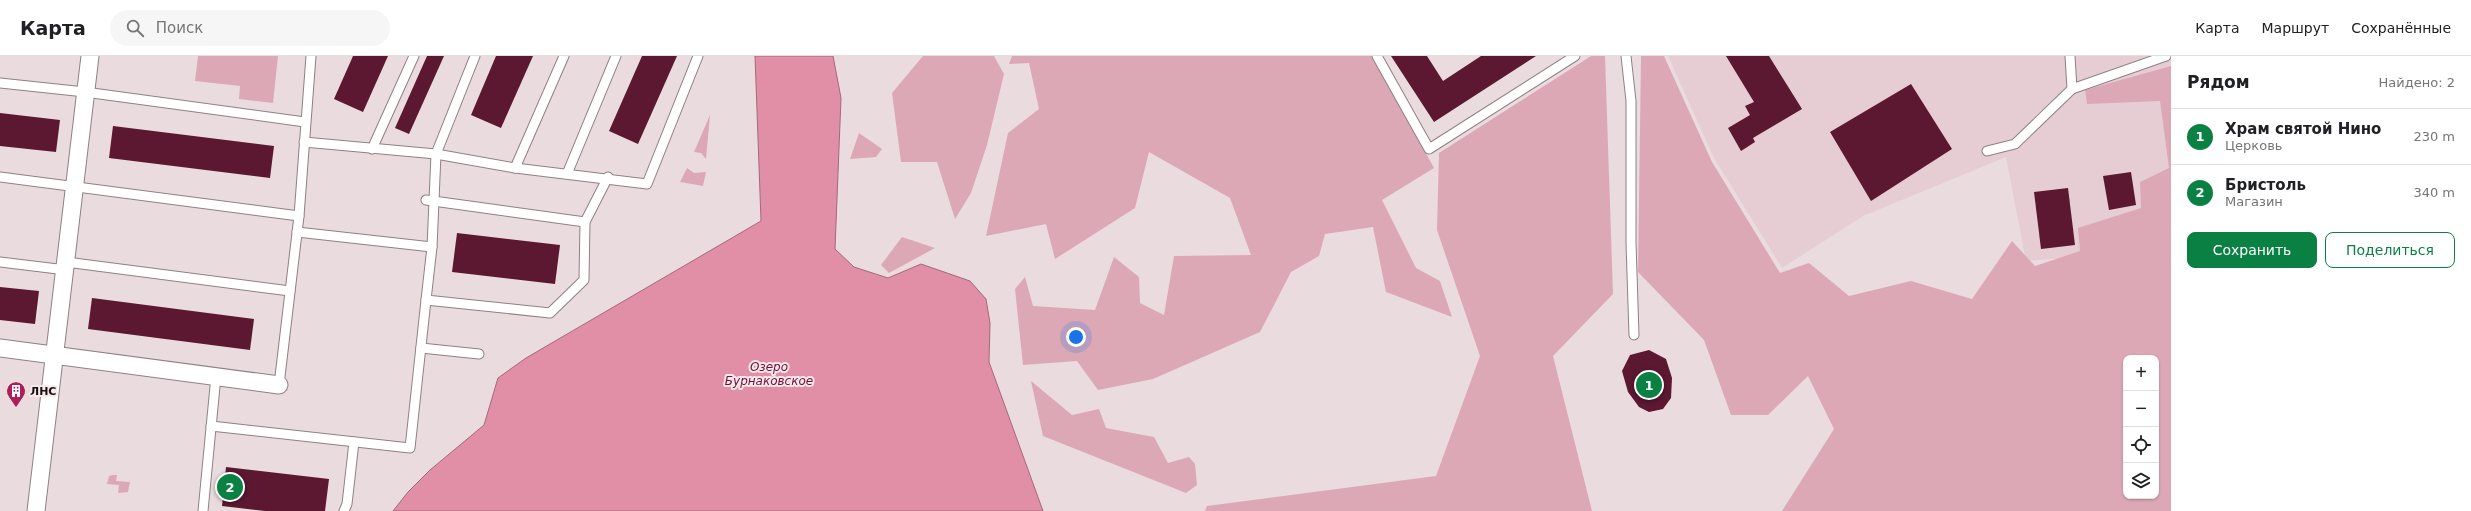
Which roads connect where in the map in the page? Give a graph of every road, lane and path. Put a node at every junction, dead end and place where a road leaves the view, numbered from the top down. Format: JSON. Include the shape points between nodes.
{"nodes":[{"id":1,"x":90,"y":56,"type":"edge"},
{"id":2,"x":312,"y":56,"type":"edge"},
{"id":3,"x":414,"y":56,"type":"edge"},
{"id":4,"x":475,"y":56,"type":"edge"},
{"id":5,"x":564,"y":56,"type":"edge"},
{"id":6,"x":616,"y":56,"type":"edge"},
{"id":7,"x":698,"y":56,"type":"edge"},
{"id":8,"x":1377,"y":56,"type":"edge"},
{"id":9,"x":1575,"y":56,"type":"edge"},
{"id":10,"x":1626,"y":56,"type":"edge"},
{"id":11,"x":2070,"y":56,"type":"edge"},
{"id":12,"x":2166,"y":56,"type":"edge"},
{"id":13,"x":2139,"y":60,"type":"edge"},
{"id":14,"x":0,"y":84,"type":"edge"},
{"id":15,"x":2072,"y":89,"type":"junction"},
{"id":16,"x":85,"y":92,"type":"junction"},
{"id":17,"x":305,"y":122,"type":"junction"},
{"id":18,"x":304,"y":142,"type":"junction"},
{"id":19,"x":372,"y":149,"type":"junction"},
{"id":20,"x":1987,"y":151,"type":"dead end"},
{"id":21,"x":436,"y":154,"type":"junction"},
{"id":22,"x":515,"y":168,"type":"junction"},
{"id":23,"x":567,"y":174,"type":"junction"},
{"id":24,"x":608,"y":177,"type":"junction"},
{"id":25,"x":0,"y":178,"type":"edge"},
{"id":26,"x":76,"y":188,"type":"junction"},
{"id":27,"x":430,"y":200,"type":"junction"},
{"id":28,"x":299,"y":216,"type":"junction"},
{"id":29,"x":585,"y":222,"type":"junction"},
{"id":30,"x":297,"y":232,"type":"junction"},
{"id":31,"x":432,"y":247,"type":"junction"},
{"id":32,"x":0,"y":262,"type":"edge"},
{"id":33,"x":66,"y":266,"type":"junction"},
{"id":34,"x":290,"y":291,"type":"junction"},
{"id":35,"x":426,"y":300,"type":"junction"},
{"id":36,"x":1634,"y":335,"type":"dead end"},
{"id":37,"x":0,"y":348,"type":"edge"},
{"id":38,"x":421,"y":348,"type":"junction"},
{"id":39,"x":479,"y":354,"type":"dead end"},
{"id":40,"x":55,"y":355,"type":"junction"},
{"id":41,"x":216,"y":376,"type":"junction"},
{"id":42,"x":279,"y":385,"type":"joint"},
{"id":43,"x":211,"y":426,"type":"junction"},
{"id":44,"x":354,"y":442,"type":"junction"},
{"id":45,"x":36,"y":511,"type":"edge"},
{"id":46,"x":203,"y":511,"type":"edge"},
{"id":47,"x":344,"y":511,"type":"edge"}],
"edges":[{"from":1,"to":16,"type":"street"},
{"from":2,"to":17,"type":"lane"},
{"from":3,"to":19,"type":"lane"},
{"from":4,"to":21,"type":"lane"},
{"from":5,"to":22,"type":"lane"},
{"from":6,"to":23,"type":"lane"},
{"from":7,"to":24,"type":"lane","via":[[647,184]]},
{"from":8,"to":9,"type":"lane","via":[[1429,149]]},
{"from":10,"to":36,"type":"lane","via":[[1631,101]]},
{"from":11,"to":15,"type":"lane"},
{"from":12,"to":13,"type":"lane"},
{"from":13,"to":15,"type":"lane"},
{"from":14,"to":16,"type":"lane"},
{"from":15,"to":20,"type":"lane","via":[[2015,144]]},
{"from":16,"to":17,"type":"lane"},
{"from":16,"to":26,"type":"street"},
{"from":17,"to":18,"type":"lane"},
{"from":18,"to":19,"type":"lane"},
{"from":18,"to":28,"type":"lane"},
{"from":19,"to":21,"type":"lane"},
{"from":21,"to":22,"type":"lane"},
{"from":21,"to":27,"type":"lane"},
{"from":22,"to":23,"type":"lane"},
{"from":23,"to":24,"type":"lane"},
{"from":24,"to":29,"type":"lane"},
{"from":25,"to":26,"type":"lane"},
{"from":26,"to":28,"type":"lane"},
{"from":26,"to":33,"type":"street"},
{"from":27,"to":29,"type":"lane"},
{"from":27,"to":31,"type":"lane"},
{"from":28,"to":30,"type":"lane"},
{"from":29,"to":35,"type":"lane","via":[[584,280],[550,313]]},
{"from":30,"to":31,"type":"lane"},
{"from":30,"to":34,"type":"lane"},
{"from":31,"to":35,"type":"lane"},
{"from":32,"to":33,"type":"lane"},
{"from":33,"to":34,"type":"lane"},
{"from":33,"to":40,"type":"street"},
{"from":34,"to":42,"type":"lane"},
{"from":35,"to":38,"type":"lane"},
{"from":37,"to":40,"type":"street"},
{"from":38,"to":39,"type":"lane"},
{"from":38,"to":44,"type":"lane","via":[[410,448]]},
{"from":40,"to":41,"type":"street"},
{"from":40,"to":45,"type":"street"},
{"from":41,"to":42,"type":"street"},
{"from":41,"to":43,"type":"lane"},
{"from":43,"to":44,"type":"lane"},
{"from":43,"to":46,"type":"lane"},
{"from":44,"to":47,"type":"lane"}]}
